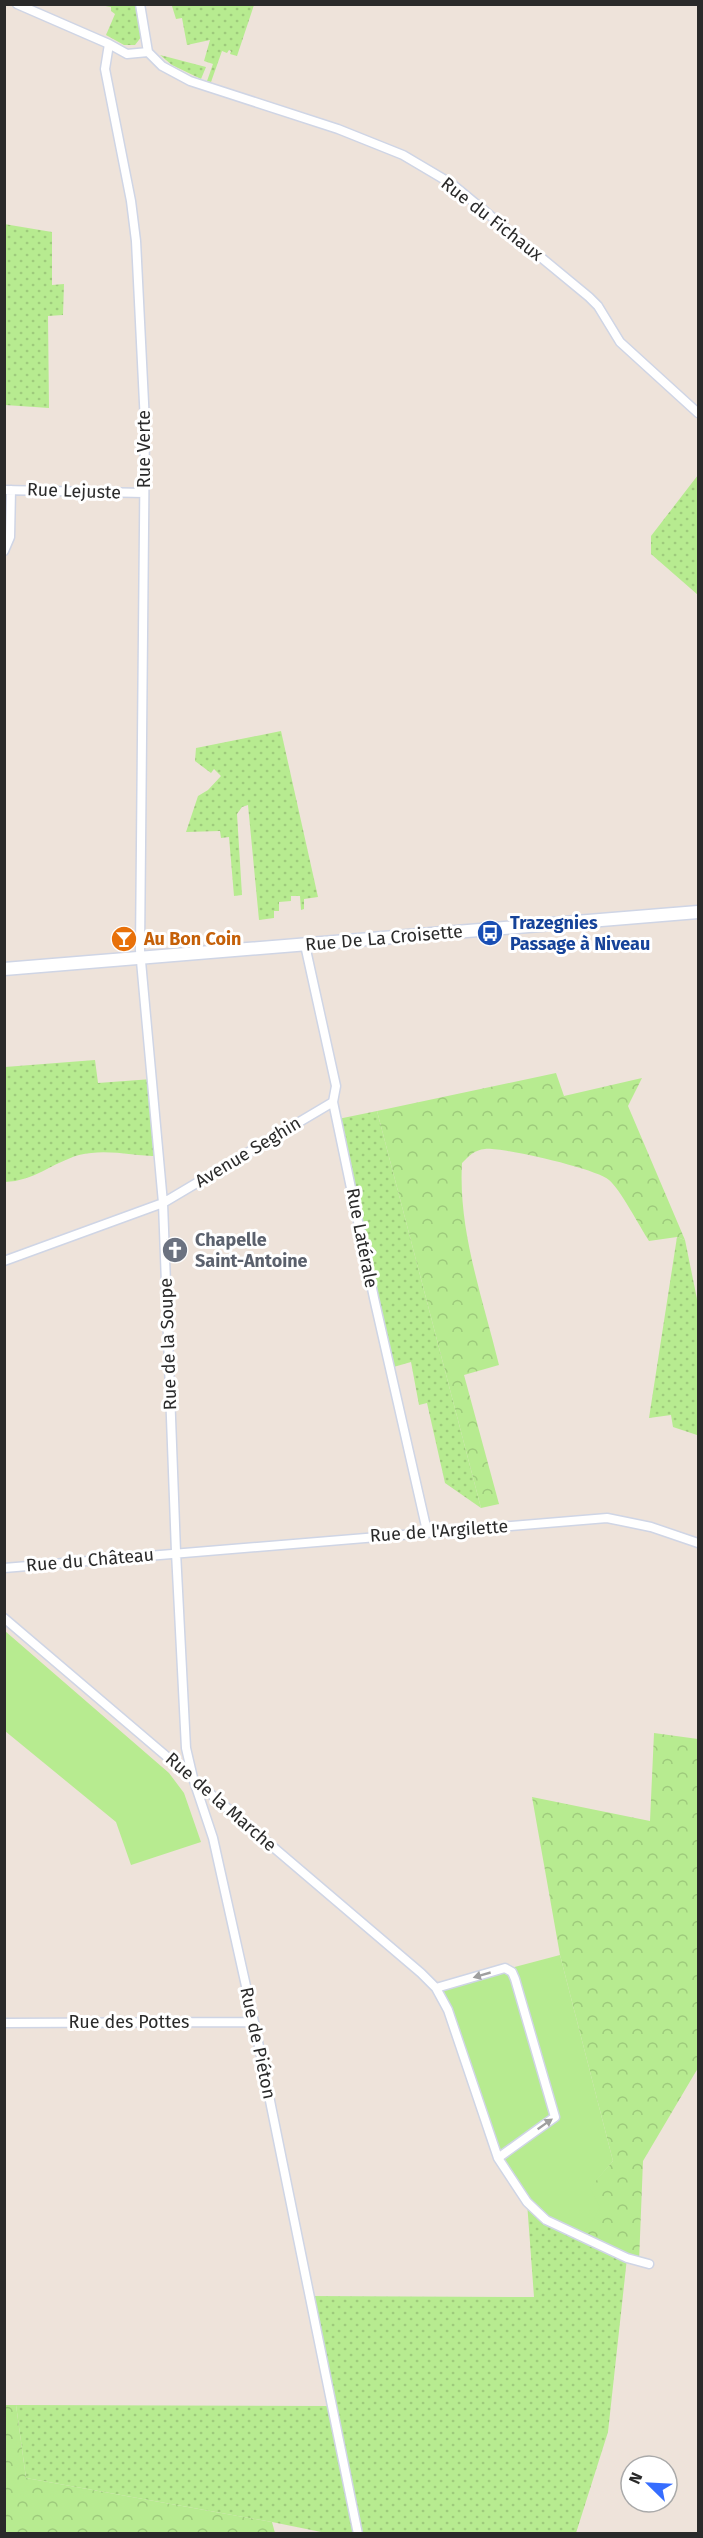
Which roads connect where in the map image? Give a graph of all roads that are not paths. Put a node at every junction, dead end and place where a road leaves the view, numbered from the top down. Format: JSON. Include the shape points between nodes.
{"nodes":[{"id":1,"x":17,"y":4,"type":"edge"},
{"id":2,"x":140,"y":4,"type":"edge"},
{"id":3,"x":109,"y":44,"type":"junction"},
{"id":4,"x":148,"y":52,"type":"junction"},
{"id":5,"x":699,"y":413,"type":"edge"},
{"id":6,"x":8,"y":490,"type":"edge"},
{"id":7,"x":144,"y":493,"type":"junction"},
{"id":8,"x":4,"y":551,"type":"edge"},
{"id":9,"x":699,"y":912,"type":"edge"},
{"id":10,"x":305,"y":945,"type":"junction"},
{"id":11,"x":141,"y":957,"type":"junction"},
{"id":12,"x":4,"y":969,"type":"edge"},
{"id":13,"x":333,"y":1102,"type":"junction"},
{"id":14,"x":163,"y":1203,"type":"junction"},
{"id":15,"x":4,"y":1262,"type":"edge"},
{"id":16,"x":427,"y":1532,"type":"junction"},
{"id":17,"x":699,"y":1543,"type":"edge"},
{"id":18,"x":176,"y":1552,"type":"junction"},
{"id":19,"x":4,"y":1568,"type":"edge"},
{"id":20,"x":4,"y":1618,"type":"edge"},
{"id":21,"x":193,"y":1778,"type":"junction"},
{"id":22,"x":436,"y":1988,"type":"junction"},
{"id":23,"x":254,"y":2022,"type":"junction"},
{"id":24,"x":4,"y":2023,"type":"edge"},
{"id":25,"x":498,"y":2158,"type":"junction"},
{"id":26,"x":649,"y":2264,"type":"dead end"},
{"id":27,"x":358,"y":2534,"type":"edge"}],
"edges":[{"from":1,"to":3,"type":"street"},
{"from":2,"to":4,"type":"street"},
{"from":3,"to":4,"type":"street","via":[[127,54]]},
{"from":3,"to":7,"type":"street","name":"Rue Verte","via":[[105,69],[136,241],[146,423]]},
{"from":4,"to":5,"type":"street","name":"Rue du Fichaux","via":[[162,66],[190,81],[403,155],[452,184],[589,297],[620,342]]},
{"from":6,"to":7,"type":"street","name":"Rue Lejuste"},
{"from":6,"to":8,"type":"street","via":[[10,537]]},
{"from":7,"to":11,"type":"street","name":"Rue Verte"},
{"from":9,"to":10,"type":"main road","name":"Rue De La Croisette"},
{"from":10,"to":11,"type":"main road","name":"Rue De La Croisette"},
{"from":10,"to":13,"type":"street","name":"Rue Latérale","via":[[336,1086]]},
{"from":11,"to":12,"type":"main road","name":"Rue De La Croisette"},
{"from":11,"to":14,"type":"street","name":"Rue de la Soupe"},
{"from":13,"to":14,"type":"street","name":"Avenue Seghin"},
{"from":13,"to":16,"type":"street","name":"Rue Latérale"},
{"from":14,"to":15,"type":"street","name":"Avenue Seghin"},
{"from":14,"to":18,"type":"street","name":"Rue de la Soupe"},
{"from":16,"to":17,"type":"street","name":"Rue de l'Argilette","via":[[607,1518]]},
{"from":16,"to":18,"type":"street","name":"Rue de l'Argilette"},
{"from":18,"to":19,"type":"street","name":"Rue du Château"},
{"from":18,"to":21,"type":"street","name":"Rue de Piéton","via":[[186,1748]]},
{"from":20,"to":21,"type":"street","name":"Rue de la Marche"},
{"from":21,"to":22,"type":"street","name":"Rue de la Marche"},
{"from":21,"to":23,"type":"street","name":"Rue de Piéton","via":[[213,1838]]},
{"from":22,"to":25,"type":"street","name":"Rue de la Marche","via":[[448,2010]]},
{"from":25,"to":22,"type":"street","one_way":true,"via":[[555,2117],[515,1979],[505,1968]]},
{"from":23,"to":24,"type":"street","name":"Rue des Pottes"},
{"from":23,"to":27,"type":"street","name":"Rue de Piéton"},
{"from":25,"to":26,"type":"street","name":"Rue de la Marche","via":[[527,2202],[546,2220],[627,2258]]}]}
